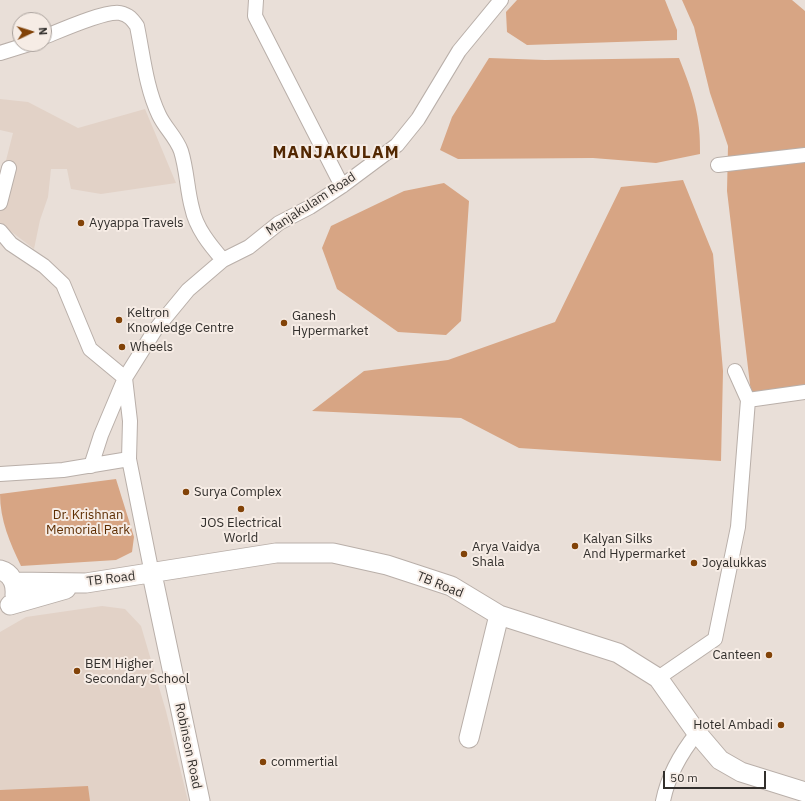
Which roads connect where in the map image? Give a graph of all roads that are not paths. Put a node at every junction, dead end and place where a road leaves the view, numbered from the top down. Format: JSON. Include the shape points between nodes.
{"nodes":[{"id":1,"x":256,"y":0,"type":"edge"},
{"id":2,"x":501,"y":0,"type":"edge"},
{"id":3,"x":52,"y":33,"type":"edge"},
{"id":4,"x":12,"y":49,"type":"edge"},
{"id":5,"x":0,"y":53,"type":"edge"},
{"id":6,"x":805,"y":155,"type":"edge"},
{"id":7,"x":718,"y":165,"type":"dead end"},
{"id":8,"x":10,"y":168,"type":"dead end"},
{"id":9,"x":342,"y":186,"type":"junction"},
{"id":10,"x":0,"y":203,"type":"edge"},
{"id":11,"x":0,"y":231,"type":"edge"},
{"id":12,"x":223,"y":260,"type":"junction"},
{"id":13,"x":735,"y":372,"type":"dead end"},
{"id":14,"x":125,"y":378,"type":"junction"},
{"id":15,"x":805,"y":392,"type":"edge"},
{"id":16,"x":748,"y":400,"type":"junction"},
{"id":17,"x":129,"y":458,"type":"junction"},
{"id":18,"x":91,"y":466,"type":"junction"},
{"id":19,"x":0,"y":474,"type":"edge"},
{"id":20,"x":4,"y":572,"type":"edge"},
{"id":21,"x":152,"y":574,"type":"junction"},
{"id":22,"x":86,"y":583,"type":"junction"},
{"id":23,"x":5,"y":608,"type":"edge"},
{"id":24,"x":499,"y":615,"type":"junction"},
{"id":25,"x":658,"y":678,"type":"junction"},
{"id":26,"x":697,"y":734,"type":"junction"},
{"id":27,"x":469,"y":738,"type":"dead end"},
{"id":28,"x":805,"y":792,"type":"edge"},
{"id":29,"x":200,"y":801,"type":"edge"},
{"id":30,"x":663,"y":801,"type":"edge"}],
"edges":[{"from":1,"to":9,"type":"street","via":[[255,16]]},
{"from":2,"to":9,"type":"street","name":"Manjakulam Road","via":[[459,51],[418,119],[397,145]]},
{"from":3,"to":12,"type":"street","via":[[73,24],[119,13],[131,17],[137,26],[151,95],[158,114],[175,137],[181,152],[192,210],[212,248]]},
{"from":4,"to":5,"type":"street"},
{"from":6,"to":7,"type":"street"},
{"from":8,"to":10,"type":"street"},
{"from":9,"to":12,"type":"street","name":"Manjakulam Road","via":[[279,223],[249,247]]},
{"from":11,"to":14,"type":"street","via":[[11,244],[44,266],[63,284],[90,349]]},
{"from":12,"to":14,"type":"street","name":"Manjakulam Road","via":[[188,290],[159,324]]},
{"from":13,"to":16,"type":"street"},
{"from":14,"to":17,"type":"street","via":[[130,421]]},
{"from":14,"to":18,"type":"street","name":"Manjakulam Road"},
{"from":15,"to":16,"type":"street"},
{"from":16,"to":25,"type":"street","via":[[738,527],[715,639]]},
{"from":17,"to":18,"type":"street"},
{"from":17,"to":21,"type":"street"},
{"from":18,"to":19,"type":"street"},
{"from":20,"to":22,"type":"main road","name":"TB Road"},
{"from":20,"to":23,"type":"main road","via":[[15,594]]},
{"from":21,"to":22,"type":"main road","name":"TB Road"},
{"from":21,"to":24,"type":"main road","name":"TB Road","via":[[276,553],[332,553],[387,565],[451,586]]},
{"from":21,"to":29,"type":"main road","name":"Robinson Road"},
{"from":22,"to":23,"type":"main road"},
{"from":24,"to":25,"type":"main road","name":"TB Road","via":[[618,653]]},
{"from":24,"to":27,"type":"main road"},
{"from":25,"to":26,"type":"main road","name":"TB Road"},
{"from":26,"to":28,"type":"main road","name":"TB Road","via":[[720,760],[731,767]]},
{"from":26,"to":30,"type":"street","via":[[685,748]]}]}
